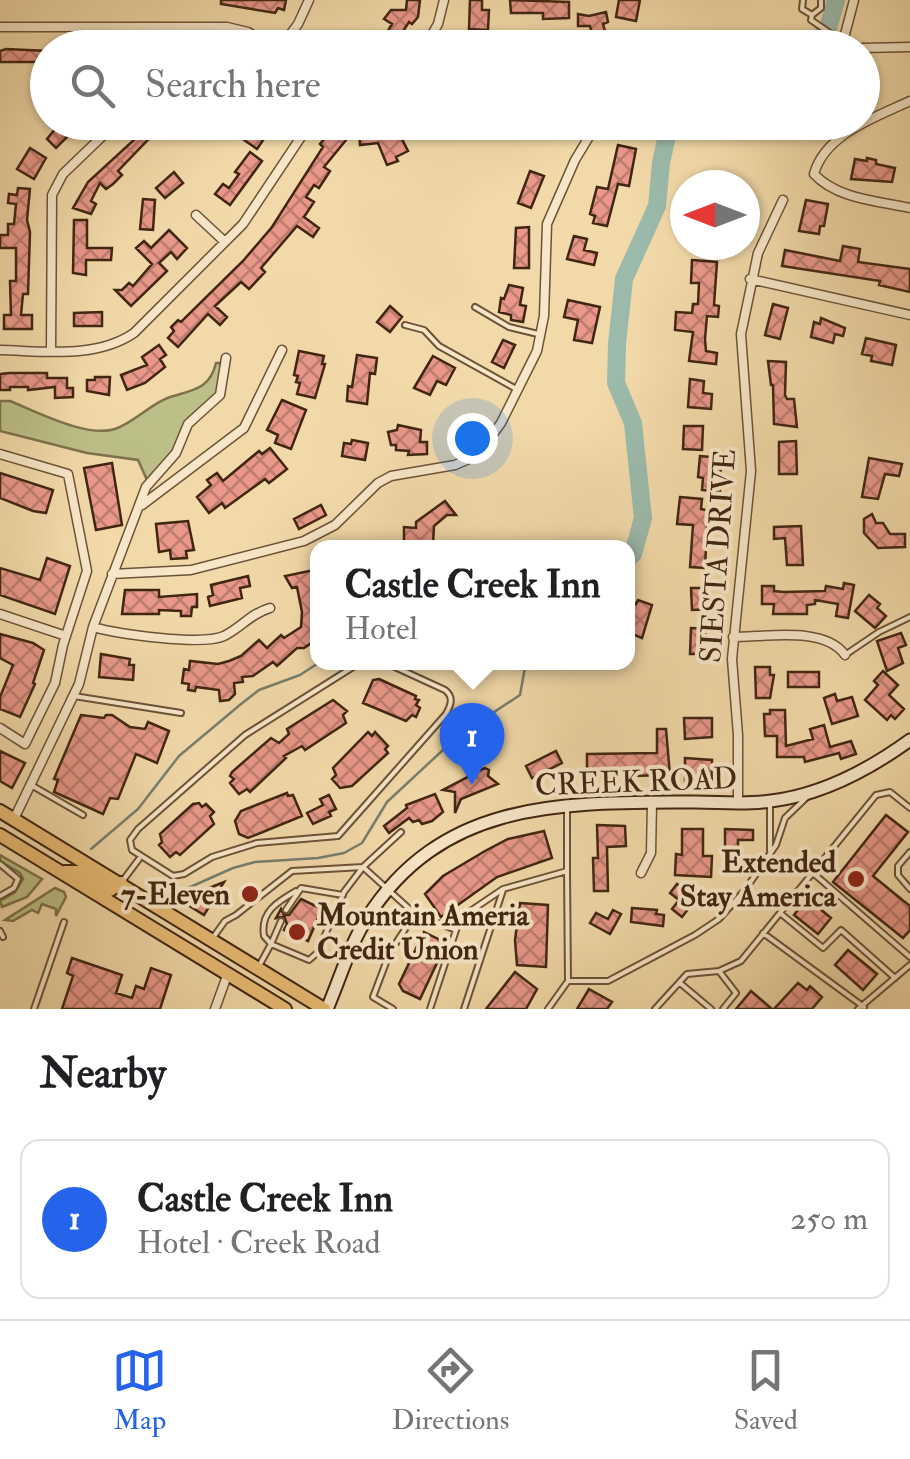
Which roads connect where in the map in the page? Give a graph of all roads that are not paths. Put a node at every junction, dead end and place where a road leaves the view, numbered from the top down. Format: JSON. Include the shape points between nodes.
{"nodes":[{"id":1,"x":309,"y":0,"type":"edge"},
{"id":2,"x":444,"y":0,"type":"edge"},
{"id":3,"x":803,"y":0,"type":"edge"},
{"id":4,"x":821,"y":0,"type":"edge"},
{"id":5,"x":854,"y":0,"type":"edge"},
{"id":6,"x":812,"y":15,"type":"junction"},
{"id":7,"x":0,"y":27,"type":"edge"},
{"id":8,"x":144,"y":28,"type":"joint"},
{"id":9,"x":242,"y":30,"type":"edge"},
{"id":10,"x":294,"y":30,"type":"edge"},
{"id":11,"x":434,"y":30,"type":"edge"},
{"id":12,"x":826,"y":30,"type":"edge"},
{"id":13,"x":842,"y":30,"type":"edge"},
{"id":14,"x":910,"y":47,"type":"edge"},
{"id":15,"x":880,"y":48,"type":"edge"},
{"id":16,"x":910,"y":101,"type":"edge"},
{"id":17,"x":880,"y":116,"type":"edge"},
{"id":18,"x":99,"y":140,"type":"edge"},
{"id":19,"x":300,"y":140,"type":"edge"},
{"id":20,"x":587,"y":140,"type":"edge"},
{"id":21,"x":837,"y":140,"type":"edge"},
{"id":22,"x":783,"y":200,"type":"dead end"},
{"id":23,"x":910,"y":208,"type":"edge"},
{"id":24,"x":196,"y":215,"type":"dead end"},
{"id":25,"x":225,"y":242,"type":"junction"},
{"id":26,"x":750,"y":280,"type":"junction"},
{"id":27,"x":475,"y":307,"type":"dead end"},
{"id":28,"x":910,"y":315,"type":"edge"},
{"id":29,"x":405,"y":326,"type":"dead end"},
{"id":30,"x":542,"y":335,"type":"junction"},
{"id":31,"x":0,"y":350,"type":"edge"},
{"id":32,"x":282,"y":350,"type":"dead end"},
{"id":33,"x":51,"y":351,"type":"junction"},
{"id":34,"x":226,"y":358,"type":"dead end"},
{"id":35,"x":518,"y":390,"type":"junction"},
{"id":36,"x":0,"y":454,"type":"edge"},
{"id":37,"x":142,"y":505,"type":"junction"},
{"id":38,"x":112,"y":574,"type":"junction"},
{"id":39,"x":270,"y":608,"type":"dead end"},
{"id":40,"x":0,"y":614,"type":"edge"},
{"id":41,"x":910,"y":617,"type":"edge"},
{"id":42,"x":93,"y":627,"type":"junction"},
{"id":43,"x":66,"y":636,"type":"junction"},
{"id":44,"x":733,"y":637,"type":"junction"},
{"id":45,"x":845,"y":655,"type":"joint"},
{"id":46,"x":348,"y":670,"type":"edge"},
{"id":47,"x":401,"y":670,"type":"edge"},
{"id":48,"x":74,"y":696,"type":"junction"},
{"id":49,"x":181,"y":713,"type":"dead end"},
{"id":50,"x":0,"y":728,"type":"edge"},
{"id":51,"x":910,"y":740,"type":"edge"},
{"id":52,"x":31,"y":785,"type":"junction"},
{"id":53,"x":812,"y":792,"type":"junction"},
{"id":54,"x":738,"y":802,"type":"junction"},
{"id":55,"x":770,"y":802,"type":"junction"},
{"id":56,"x":652,"y":803,"type":"junction"},
{"id":57,"x":567,"y":804,"type":"junction"},
{"id":58,"x":910,"y":808,"type":"edge"},
{"id":59,"x":0,"y":811,"type":"edge"},
{"id":60,"x":83,"y":814,"type":"dead end"},
{"id":61,"x":14,"y":819,"type":"junction"},
{"id":62,"x":401,"y":832,"type":"dead end"},
{"id":63,"x":0,"y":835,"type":"edge"},
{"id":64,"x":770,"y":851,"type":"junction"},
{"id":65,"x":910,"y":852,"type":"edge"},
{"id":66,"x":140,"y":858,"type":"junction"},
{"id":67,"x":0,"y":864,"type":"edge"},
{"id":68,"x":363,"y":867,"type":"junction"},
{"id":69,"x":567,"y":871,"type":"junction"},
{"id":70,"x":62,"y":872,"type":"junction"},
{"id":71,"x":641,"y":873,"type":"dead end"},
{"id":72,"x":812,"y":873,"type":"junction"},
{"id":73,"x":121,"y":884,"type":"junction"},
{"id":74,"x":910,"y":888,"type":"edge"},
{"id":75,"x":503,"y":889,"type":"junction"},
{"id":76,"x":297,"y":890,"type":"junction"},
{"id":77,"x":388,"y":890,"type":"junction"},
{"id":78,"x":343,"y":895,"type":"junction"},
{"id":79,"x":0,"y":896,"type":"edge"},
{"id":80,"x":286,"y":910,"type":"dead end"},
{"id":81,"x":780,"y":913,"type":"junction"},
{"id":82,"x":415,"y":914,"type":"junction"},
{"id":83,"x":281,"y":921,"type":"dead end"},
{"id":84,"x":64,"y":922,"type":"dead end"},
{"id":85,"x":456,"y":930,"type":"junction"},
{"id":86,"x":763,"y":934,"type":"junction"},
{"id":87,"x":212,"y":938,"type":"junction"},
{"id":88,"x":270,"y":944,"type":"junction"},
{"id":89,"x":910,"y":957,"type":"edge"},
{"id":90,"x":910,"y":965,"type":"edge"},
{"id":91,"x":258,"y":967,"type":"junction"},
{"id":92,"x":719,"y":972,"type":"junction"},
{"id":93,"x":228,"y":973,"type":"junction"},
{"id":94,"x":895,"y":978,"type":"junction"},
{"id":95,"x":568,"y":981,"type":"junction"},
{"id":96,"x":679,"y":982,"type":"junction"},
{"id":97,"x":660,"y":1003,"type":"junction"},
{"id":98,"x":861,"y":1008,"type":"edge"},
{"id":99,"x":34,"y":1009,"type":"edge"},
{"id":100,"x":215,"y":1009,"type":"edge"},
{"id":101,"x":285,"y":1009,"type":"edge"},
{"id":102,"x":325,"y":1009,"type":"edge"},
{"id":103,"x":394,"y":1009,"type":"edge"},
{"id":104,"x":430,"y":1009,"type":"edge"},
{"id":105,"x":464,"y":1009,"type":"edge"},
{"id":106,"x":548,"y":1009,"type":"edge"},
{"id":107,"x":654,"y":1009,"type":"edge"},
{"id":108,"x":667,"y":1009,"type":"edge"},
{"id":109,"x":711,"y":1009,"type":"edge"},
{"id":110,"x":723,"y":1009,"type":"edge"}],
"edges":[{"from":1,"to":10,"type":"street"},
{"from":2,"to":11,"type":"street"},
{"from":3,"to":6,"type":"lane","via":[[802,9]]},
{"from":4,"to":6,"type":"lane"},
{"from":5,"to":13,"type":"street"},
{"from":6,"to":12,"type":"lane"},
{"from":7,"to":8,"type":"street"},
{"from":8,"to":9,"type":"street"},
{"from":14,"to":15,"type":"street"},
{"from":16,"to":17,"type":"street"},
{"from":18,"to":33,"type":"street","via":[[62,174],[52,196]]},
{"from":19,"to":25,"type":"street","via":[[254,212]]},
{"from":20,"to":30,"type":"street","via":[[547,224]]},
{"from":21,"to":23,"type":"street","via":[[814,174],[822,182]]},
{"from":22,"to":26,"type":"street","name":"SIESTA DRIVE"},
{"from":24,"to":25,"type":"street"},
{"from":25,"to":33,"type":"street","via":[[144,324],[114,345]]},
{"from":26,"to":28,"type":"street"},
{"from":26,"to":44,"type":"street","name":"SIESTA DRIVE","via":[[740,356],[750,494]]},
{"from":27,"to":30,"type":"lane","via":[[509,327]]},
{"from":29,"to":35,"type":"lane","via":[[424,330],[439,346]]},
{"from":30,"to":35,"type":"street"},
{"from":31,"to":33,"type":"street"},
{"from":32,"to":37,"type":"street","via":[[244,428]]},
{"from":34,"to":37,"type":"street","via":[[220,395],[188,424],[176,453],[146,486]]},
{"from":35,"to":38,"type":"street","via":[[478,455],[391,476],[335,525],[304,541],[191,570]]},
{"from":36,"to":43,"type":"street","via":[[68,474],[87,571]]},
{"from":37,"to":38,"type":"street"},
{"from":38,"to":42,"type":"street"},
{"from":39,"to":42,"type":"street","via":[[211,640]]},
{"from":40,"to":43,"type":"street"},
{"from":41,"to":45,"type":"lane"},
{"from":42,"to":48,"type":"street"},
{"from":43,"to":50,"type":"street","via":[[55,683],[26,744]]},
{"from":44,"to":45,"type":"street","via":[[818,637]]},
{"from":44,"to":54,"type":"street","name":"SIESTA DRIVE"},
{"from":46,"to":66,"type":"lane","via":[[230,747],[133,835],[130,845]]},
{"from":47,"to":66,"type":"lane","via":[[445,690],[451,703],[338,836],[257,844],[178,876]]},
{"from":48,"to":49,"type":"lane"},
{"from":48,"to":52,"type":"street"},
{"from":51,"to":53,"type":"street","name":"CREEK ROAD"},
{"from":52,"to":60,"type":"lane"},
{"from":52,"to":61,"type":"street"},
{"from":53,"to":55,"type":"street","name":"CREEK ROAD"},
{"from":53,"to":64,"type":"lane","via":[[785,818]]},
{"from":54,"to":55,"type":"street","name":"CREEK ROAD"},
{"from":54,"to":56,"type":"street","name":"CREEK ROAD"},
{"from":55,"to":64,"type":"lane"},
{"from":56,"to":57,"type":"street","name":"CREEK ROAD"},
{"from":56,"to":71,"type":"street","via":[[651,854]]},
{"from":57,"to":69,"type":"lane"},
{"from":57,"to":77,"type":"street","name":"CREEK ROAD","via":[[479,823],[432,849]]},
{"from":58,"to":72,"type":"lane","via":[[890,792],[876,795]]},
{"from":59,"to":61,"type":"main road"},
{"from":61,"to":73,"type":"main road"},
{"from":62,"to":68,"type":"lane"},
{"from":63,"to":70,"type":"main road"},
{"from":64,"to":95,"type":"lane","via":[[745,890],[696,934],[608,980]]},
{"from":65,"to":74,"type":"lane","via":[[898,874]]},
{"from":66,"to":73,"type":"lane"},
{"from":67,"to":79,"type":"lane","via":[[18,882]]},
{"from":68,"to":77,"type":"lane"},
{"from":68,"to":78,"type":"lane"},
{"from":68,"to":87,"type":"lane","via":[[292,871],[224,920]]},
{"from":69,"to":75,"type":"lane"},
{"from":69,"to":95,"type":"lane"},
{"from":70,"to":73,"type":"main road","via":[[80,872],[110,890]]},
{"from":70,"to":93,"type":"main road"},
{"from":72,"to":81,"type":"lane"},
{"from":72,"to":89,"type":"lane"},
{"from":73,"to":87,"type":"main road"},
{"from":75,"to":85,"type":"lane","via":[[460,918]]},
{"from":75,"to":105,"type":"lane"},
{"from":76,"to":78,"type":"lane"},
{"from":76,"to":80,"type":"lane"},
{"from":76,"to":88,"type":"lane","via":[[265,918]]},
{"from":77,"to":82,"type":"lane"},
{"from":77,"to":102,"type":"street","name":"CREEK ROAD","via":[[356,938]]},
{"from":78,"to":88,"type":"lane","via":[[309,960]]},
{"from":81,"to":86,"type":"lane"},
{"from":81,"to":94,"type":"lane","via":[[824,948],[841,930]]},
{"from":82,"to":85,"type":"lane"},
{"from":82,"to":103,"type":"lane","via":[[390,952],[373,997]]},
{"from":83,"to":88,"type":"lane"},
{"from":84,"to":99,"type":"lane"},
{"from":85,"to":104,"type":"lane"},
{"from":86,"to":92,"type":"lane","via":[[741,961]]},
{"from":86,"to":98,"type":"lane"},
{"from":87,"to":91,"type":"main road"},
{"from":88,"to":91,"type":"lane"},
{"from":90,"to":94,"type":"lane"},
{"from":91,"to":102,"type":"main road"},
{"from":92,"to":96,"type":"lane","via":[[687,974]]},
{"from":92,"to":110,"type":"lane","via":[[736,993]]},
{"from":93,"to":100,"type":"street"},
{"from":93,"to":101,"type":"main road"},
{"from":94,"to":98,"type":"lane"},
{"from":95,"to":106,"type":"lane"},
{"from":96,"to":97,"type":"lane"},
{"from":96,"to":109,"type":"lane"},
{"from":97,"to":107,"type":"lane"},
{"from":97,"to":108,"type":"lane"}]}
